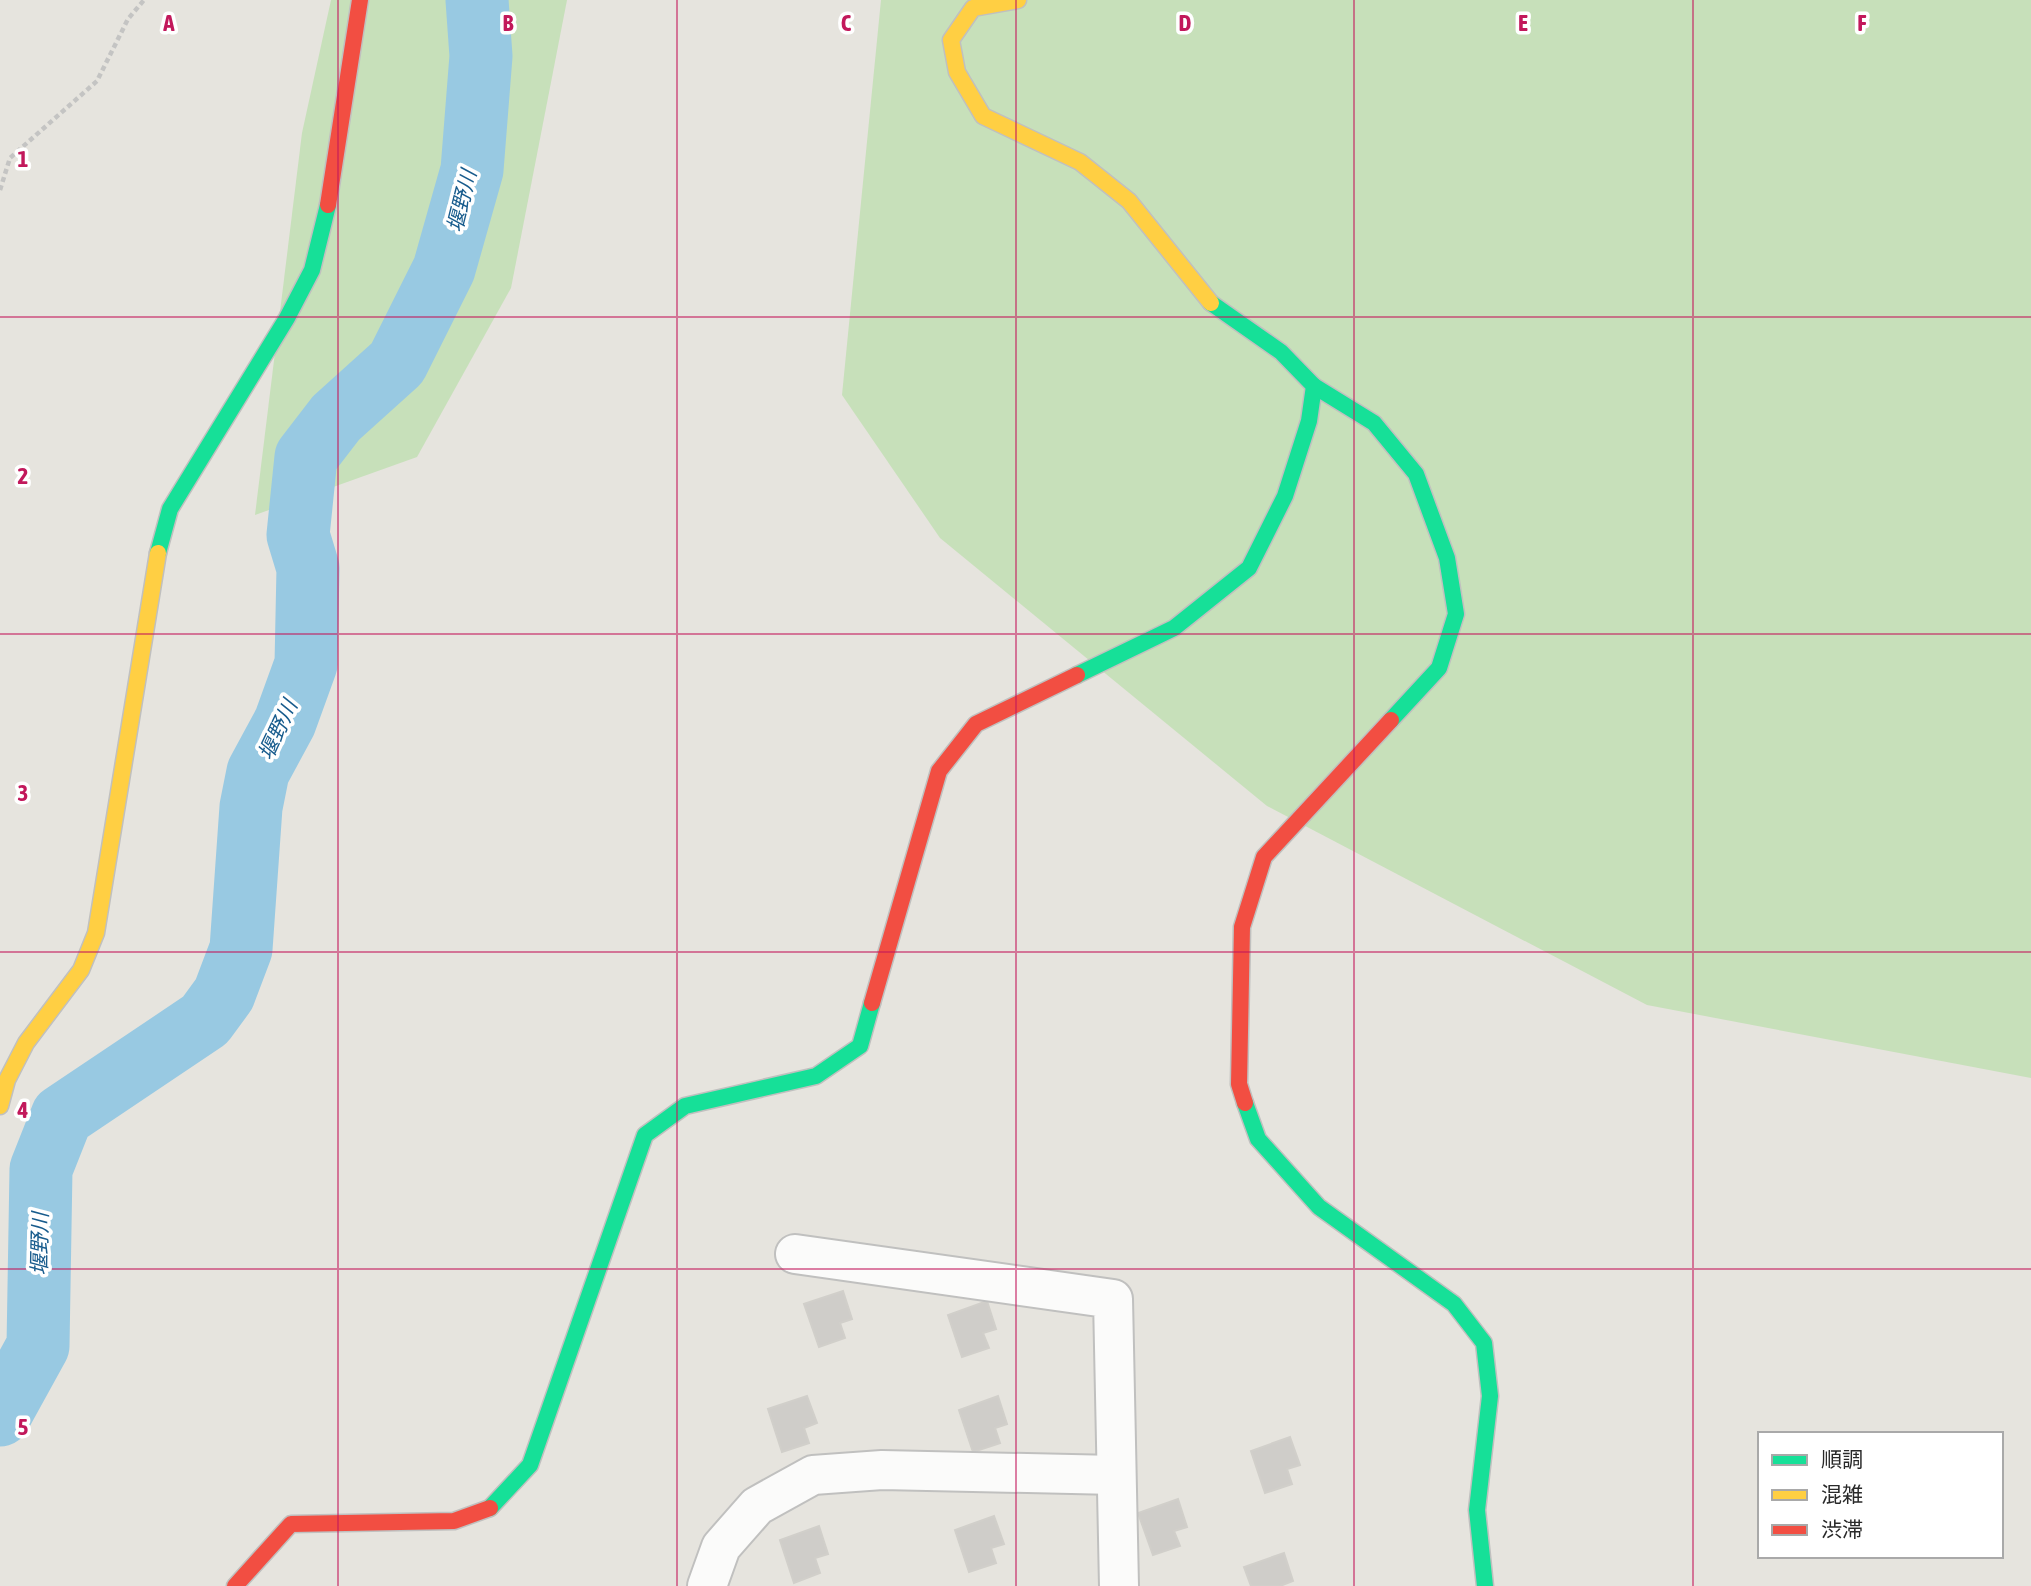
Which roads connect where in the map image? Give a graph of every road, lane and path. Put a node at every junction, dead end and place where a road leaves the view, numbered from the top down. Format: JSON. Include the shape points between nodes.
{"nodes":[{"id":1,"x":144,"y":0,"type":"edge"},
{"id":2,"x":360,"y":0,"type":"edge"},
{"id":3,"x":1018,"y":0,"type":"edge"},
{"id":4,"x":0,"y":190,"type":"edge"},
{"id":5,"x":1314,"y":386,"type":"junction"},
{"id":6,"x":0,"y":1106,"type":"edge"},
{"id":7,"x":795,"y":1254,"type":"dead end"},
{"id":8,"x":1116,"y":1475,"type":"junction"},
{"id":9,"x":235,"y":1586,"type":"edge"},
{"id":10,"x":706,"y":1586,"type":"edge"},
{"id":11,"x":1119,"y":1586,"type":"edge"},
{"id":12,"x":1486,"y":1586,"type":"edge"}],
"edges":[{"from":1,"to":4,"type":"path","via":[[128,19],[97,81],[10,158]]},
{"from":2,"to":6,"type":"street","via":[[327,212],[312,270],[170,509],[152,574],[96,933],[81,970],[26,1043]]},
{"from":3,"to":5,"type":"street","via":[[973,8],[950,40],[957,72],[983,116],[1080,162],[1129,201],[1211,303],[1281,352]]},
{"from":5,"to":9,"type":"street","via":[[1309,421],[1284,496],[1249,568],[1174,628],[976,723],[940,771],[860,1046],[816,1076],[685,1106],[645,1135],[530,1465],[493,1507],[454,1521],[291,1524]]},
{"from":5,"to":12,"type":"street","via":[[1374,423],[1416,474],[1447,558],[1456,614],[1439,668],[1264,857],[1242,927],[1239,1084],[1258,1139],[1319,1207],[1454,1304],[1485,1343],[1490,1396],[1478,1510]]},
{"from":7,"to":8,"type":"street","via":[[1113,1299]]},
{"from":8,"to":10,"type":"street","via":[[882,1470],[813,1475],[757,1506],[721,1548]]},
{"from":8,"to":11,"type":"street"}]}
